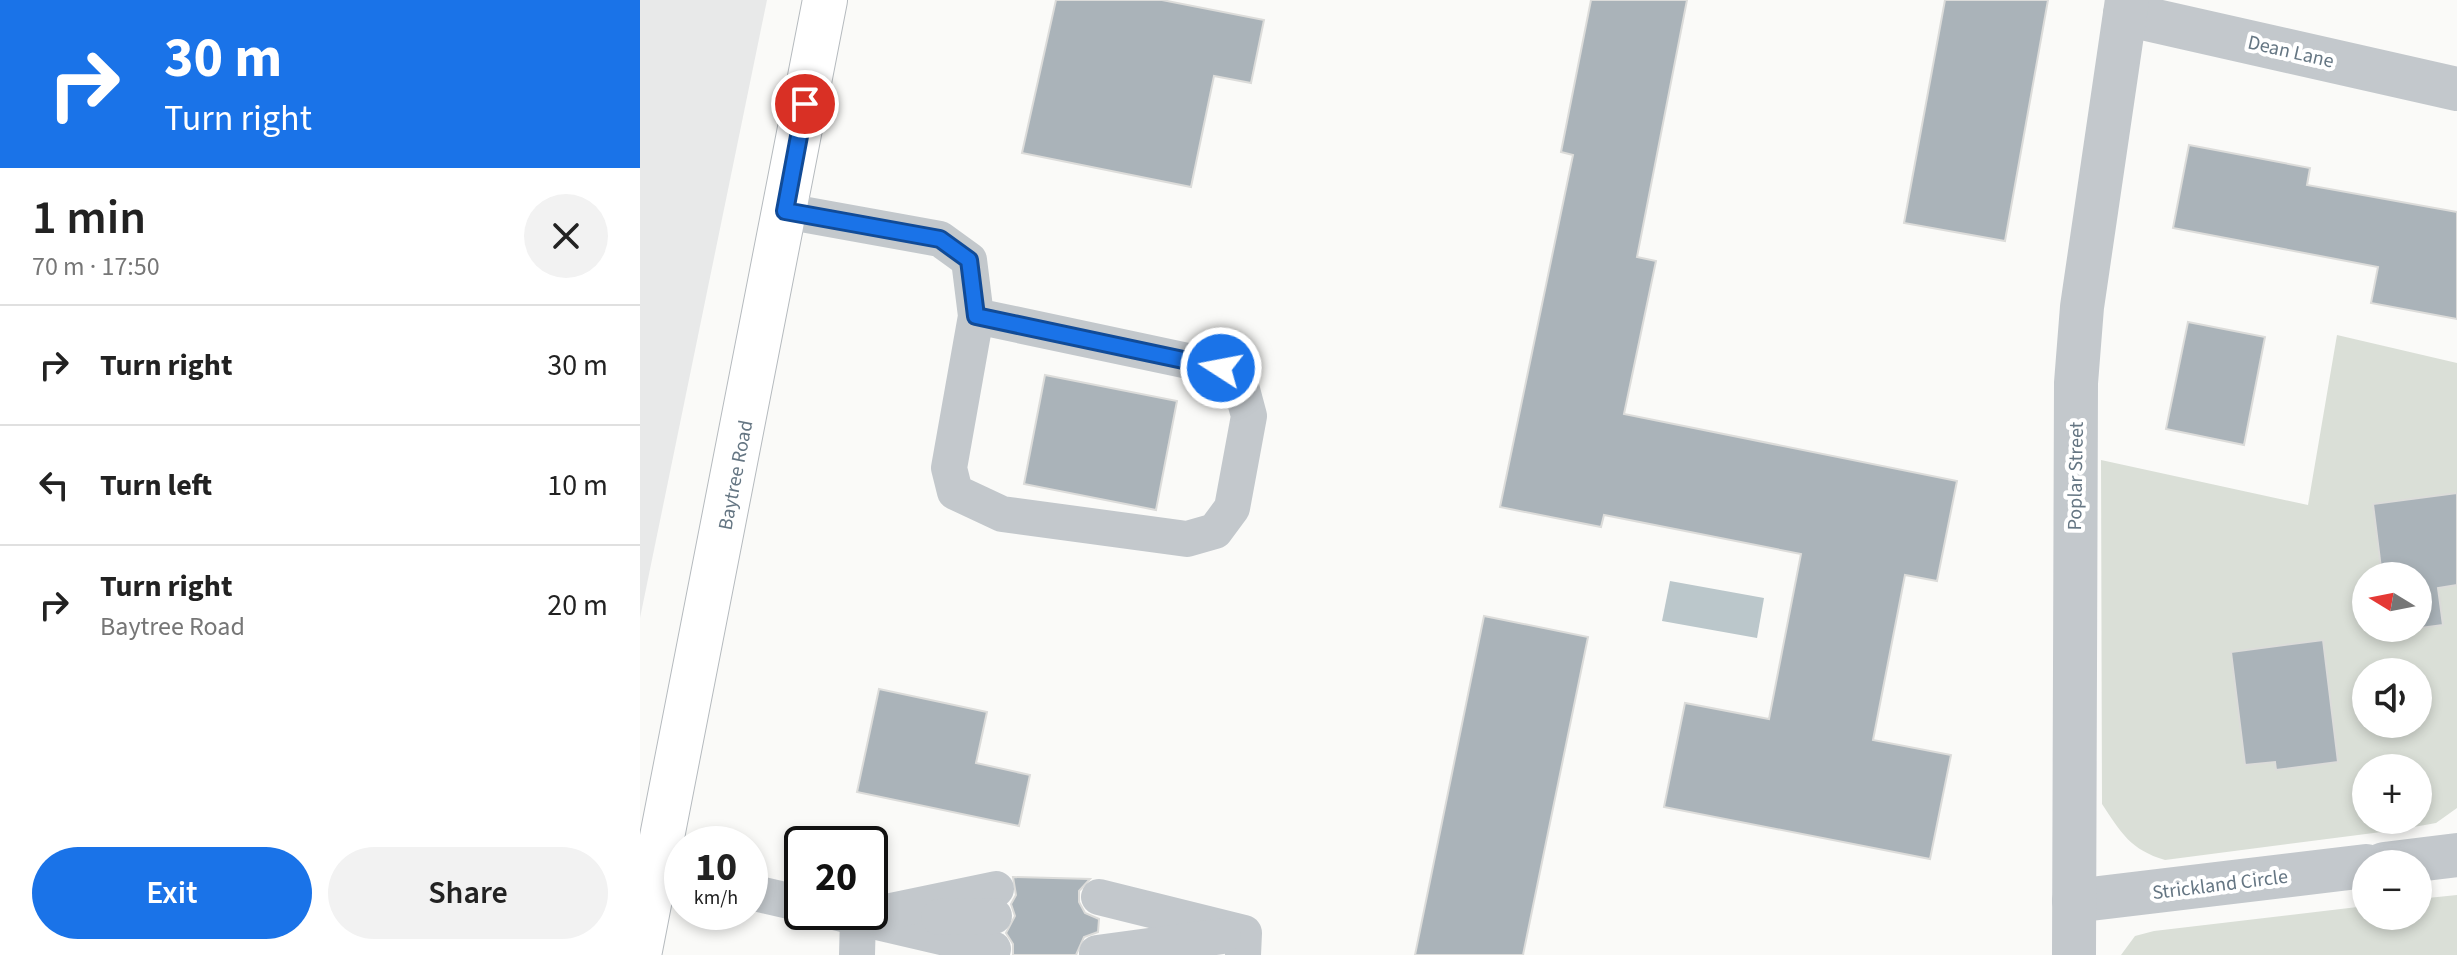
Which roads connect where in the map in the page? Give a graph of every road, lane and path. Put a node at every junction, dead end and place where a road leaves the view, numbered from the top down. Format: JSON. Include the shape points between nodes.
{"nodes":[{"id":1,"x":825,"y":0,"type":"edge"},
{"id":2,"x":2126,"y":7,"type":"edge"},
{"id":3,"x":2457,"y":89,"type":"edge"},
{"id":4,"x":785,"y":211,"type":"junction"},
{"id":5,"x":976,"y":316,"type":"junction"},
{"id":6,"x":678,"y":826,"type":"edge"},
{"id":7,"x":2457,"y":855,"type":"edge"},
{"id":8,"x":2432,"y":858,"type":"edge"},
{"id":9,"x":2352,"y":868,"type":"edge"},
{"id":10,"x":664,"y":889,"type":"edge"},
{"id":11,"x":2074,"y":901,"type":"junction"},
{"id":12,"x":888,"y":916,"type":"edge"},
{"id":13,"x":994,"y":918,"type":"dead end"},
{"id":14,"x":850,"y":930,"type":"edge"},
{"id":15,"x":1244,"y":944,"type":"edge"},
{"id":16,"x":640,"y":950,"type":"edge"},
{"id":17,"x":857,"y":955,"type":"edge"},
{"id":18,"x":2074,"y":955,"type":"edge"}],
"edges":[{"from":1,"to":4,"type":"main road","name":"Baytree Road"},
{"from":2,"to":3,"type":"street","name":"Dean Lane"},
{"from":2,"to":11,"type":"street","name":"Poplar Street","via":[[2082,307],[2076,383]]},
{"from":4,"to":5,"type":"lane","via":[[940,239],[969,260]]},
{"from":4,"to":6,"type":"main road","name":"Baytree Road"},
{"from":5,"to":5,"type":"lane","via":[[949,468],[955,492],[1002,514],[1187,539],[1215,531],[1232,508],[1249,416],[1241,386],[1221,368]]},
{"from":7,"to":8,"type":"street"},
{"from":9,"to":11,"type":"street","name":"Strickland Circle"},
{"from":10,"to":16,"type":"main road","name":"Baytree Road"},
{"from":11,"to":18,"type":"street","name":"Poplar Street"},
{"from":12,"to":13,"type":"lane"},
{"from":14,"to":17,"type":"lane"},
{"from":15,"to":15,"type":"lane","via":[[1098,924]]}]}
